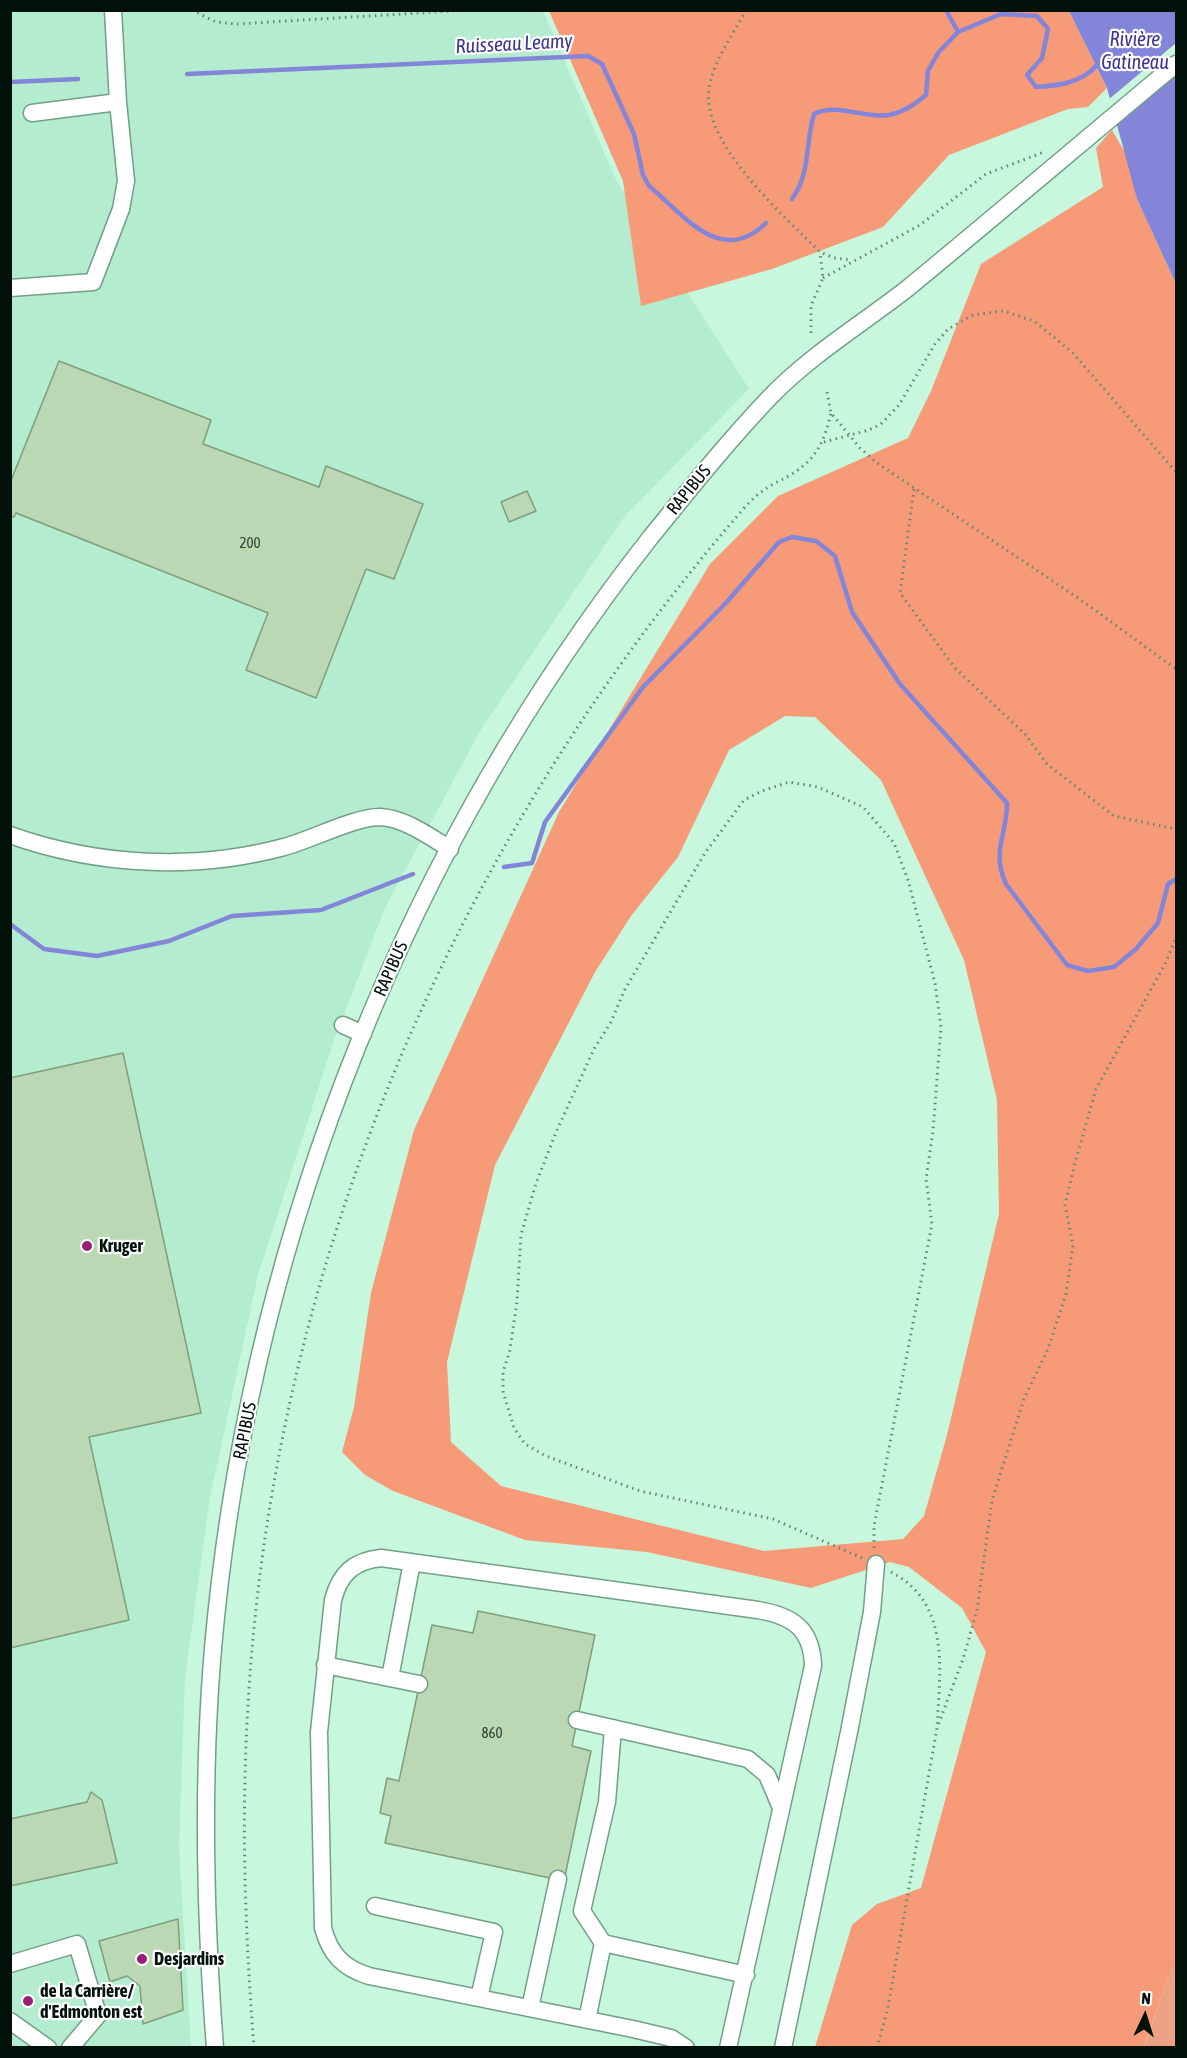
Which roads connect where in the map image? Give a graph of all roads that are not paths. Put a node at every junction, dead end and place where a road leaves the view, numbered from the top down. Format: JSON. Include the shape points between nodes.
{"nodes":[{"id":1,"x":113,"y":10,"type":"edge"},
{"id":2,"x":1176,"y":64,"type":"edge"},
{"id":3,"x":118,"y":102,"type":"junction"},
{"id":4,"x":32,"y":113,"type":"dead end"},
{"id":5,"x":10,"y":288,"type":"edge"},
{"id":6,"x":10,"y":835,"type":"edge"},
{"id":7,"x":450,"y":849,"type":"junction"},
{"id":8,"x":343,"y":1025,"type":"dead end"},
{"id":9,"x":363,"y":1034,"type":"junction"},
{"id":10,"x":412,"y":1562,"type":"junction"},
{"id":11,"x":876,"y":1564,"type":"road end"},
{"id":12,"x":325,"y":1665,"type":"junction"},
{"id":13,"x":390,"y":1678,"type":"junction"},
{"id":14,"x":419,"y":1684,"type":"dead end"},
{"id":15,"x":577,"y":1720,"type":"dead end"},
{"id":16,"x":613,"y":1728,"type":"junction"},
{"id":17,"x":781,"y":1811,"type":"junction"},
{"id":18,"x":558,"y":1879,"type":"dead end"},
{"id":19,"x":375,"y":1906,"type":"dead end"},
{"id":20,"x":603,"y":1943,"type":"junction"},
{"id":21,"x":10,"y":1964,"type":"edge"},
{"id":22,"x":746,"y":1975,"type":"junction"},
{"id":23,"x":479,"y":1998,"type":"junction"},
{"id":24,"x":530,"y":2008,"type":"junction"},
{"id":25,"x":587,"y":2020,"type":"junction"},
{"id":26,"x":10,"y":2021,"type":"edge"},
{"id":27,"x":48,"y":2048,"type":"edge"},
{"id":28,"x":70,"y":2048,"type":"edge"},
{"id":29,"x":215,"y":2048,"type":"edge"},
{"id":30,"x":686,"y":2048,"type":"edge"},
{"id":31,"x":728,"y":2048,"type":"edge"},
{"id":32,"x":783,"y":2048,"type":"edge"}],
"edges":[{"from":1,"to":3,"type":"street"},
{"from":2,"to":7,"type":"street","name":"RAPIBUS","via":[[894,299],[804,365],[719,453],[576,639],[493,770]]},
{"from":3,"to":4,"type":"street"},
{"from":3,"to":5,"type":"street","via":[[126,168],[125,195],[93,282]]},
{"from":6,"to":7,"type":"street","via":[[98,857],[194,861],[269,851],[364,819],[383,817],[409,826]]},
{"from":7,"to":9,"type":"street","name":"RAPIBUS","via":[[406,935]]},
{"from":8,"to":9,"type":"street"},
{"from":9,"to":29,"type":"street","name":"RAPIBUS","via":[[314,1167],[270,1316],[246,1423],[225,1546],[213,1647],[206,1783],[207,1906]]},
{"from":10,"to":12,"type":"street","via":[[367,1560],[353,1565],[345,1574],[337,1584],[333,1600]]},
{"from":10,"to":13,"type":"street"},
{"from":10,"to":17,"type":"street","via":[[758,1610],[789,1618],[808,1639],[813,1666]]},
{"from":11,"to":32,"type":"street","via":[[872,1612],[849,1732]]},
{"from":12,"to":13,"type":"street"},
{"from":12,"to":23,"type":"street","via":[[319,1732],[326,1941],[339,1960],[357,1972]]},
{"from":13,"to":14,"type":"street"},
{"from":15,"to":16,"type":"street"},
{"from":16,"to":17,"type":"street","via":[[748,1759],[767,1775]]},
{"from":16,"to":20,"type":"street","via":[[607,1802],[582,1911]]},
{"from":17,"to":22,"type":"street"},
{"from":18,"to":24,"type":"street"},
{"from":19,"to":23,"type":"street","via":[[494,1932]]},
{"from":20,"to":22,"type":"street"},
{"from":20,"to":25,"type":"street"},
{"from":21,"to":28,"type":"street","via":[[77,1944],[98,2014]]},
{"from":22,"to":31,"type":"street"},
{"from":23,"to":24,"type":"street"},
{"from":24,"to":25,"type":"street"},
{"from":25,"to":30,"type":"street","via":[[671,2038]]},
{"from":26,"to":27,"type":"street"}]}
